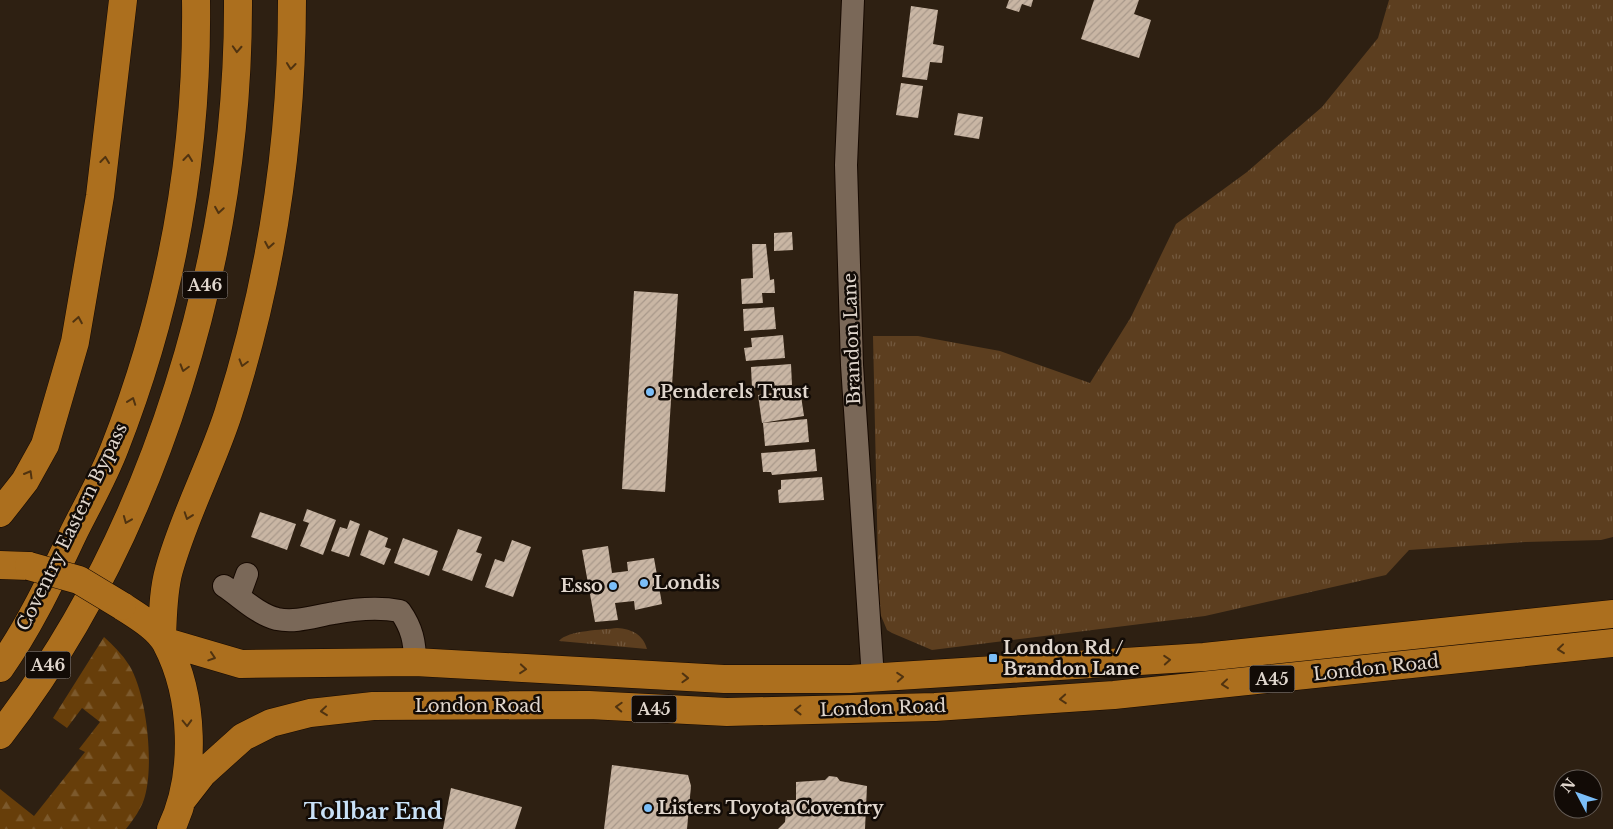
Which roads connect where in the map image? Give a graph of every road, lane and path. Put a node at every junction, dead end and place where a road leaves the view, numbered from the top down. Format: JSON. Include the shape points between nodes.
{"nodes":[{"id":1,"x":123,"y":0,"type":"edge"},
{"id":2,"x":196,"y":0,"type":"edge"},
{"id":3,"x":238,"y":0,"type":"edge"},
{"id":4,"x":292,"y":0,"type":"edge"},
{"id":5,"x":853,"y":0,"type":"edge"},
{"id":6,"x":0,"y":513,"type":"edge"},
{"id":7,"x":5,"y":565,"type":"edge"},
{"id":8,"x":247,"y":574,"type":"dead end"},
{"id":9,"x":1609,"y":609,"type":"edge"},
{"id":10,"x":164,"y":640,"type":"junction"},
{"id":11,"x":1611,"y":644,"type":"edge"},
{"id":12,"x":415,"y":662,"type":"junction"},
{"id":13,"x":0,"y":668,"type":"edge"},
{"id":14,"x":873,"y":678,"type":"junction"},
{"id":15,"x":0,"y":735,"type":"edge"},
{"id":16,"x":182,"y":800,"type":"junction"},
{"id":17,"x":171,"y":829,"type":"edge"}],
"edges":[{"from":6,"to":1,"type":"highway","one_way":true,"via":[[25,481],[45,445],[75,342],[100,196]]},
{"from":13,"to":2,"type":"highway","name":"Coventry Eastern Bypass","number":"A46","one_way":true,"via":[[36,609],[114,449],[143,368],[161,304],[185,189],[197,49]]},
{"from":3,"to":15,"type":"highway","number":"A46","one_way":true,"via":[[234,118],[218,221],[201,306],[172,410],[119,540],[63,643]]},
{"from":4,"to":10,"type":"highway","one_way":true,"via":[[292,59],[277,199],[256,317],[228,415],[169,570],[164,592]]},
{"from":5,"to":14,"type":"street","name":"Brandon Lane","via":[[846,164],[851,336]]},
{"from":7,"to":10,"type":"highway","bridge":true,"via":[[44,569],[78,580],[148,624]]},
{"from":8,"to":12,"type":"street","via":[[231,591],[251,607],[276,619],[298,620],[335,612],[376,609],[400,611],[415,642]]},
{"from":14,"to":9,"type":"highway","name":"London Road","number":"A45","one_way":true,"via":[[1204,657],[1567,618]]},
{"from":10,"to":12,"type":"highway","name":"London Road","number":"A45","one_way":true,"via":[[241,664]]},
{"from":10,"to":16,"type":"highway","one_way":true,"via":[[178,673],[186,713],[188,759]]},
{"from":11,"to":16,"type":"highway","name":"London Road","number":"A45","one_way":true,"via":[[1114,696],[935,707],[727,712],[589,705],[372,706],[271,723],[243,737],[202,773]]},
{"from":12,"to":14,"type":"highway","name":"London Road","number":"A45","one_way":true,"via":[[724,679]]},
{"from":16,"to":17,"type":"highway"}]}
